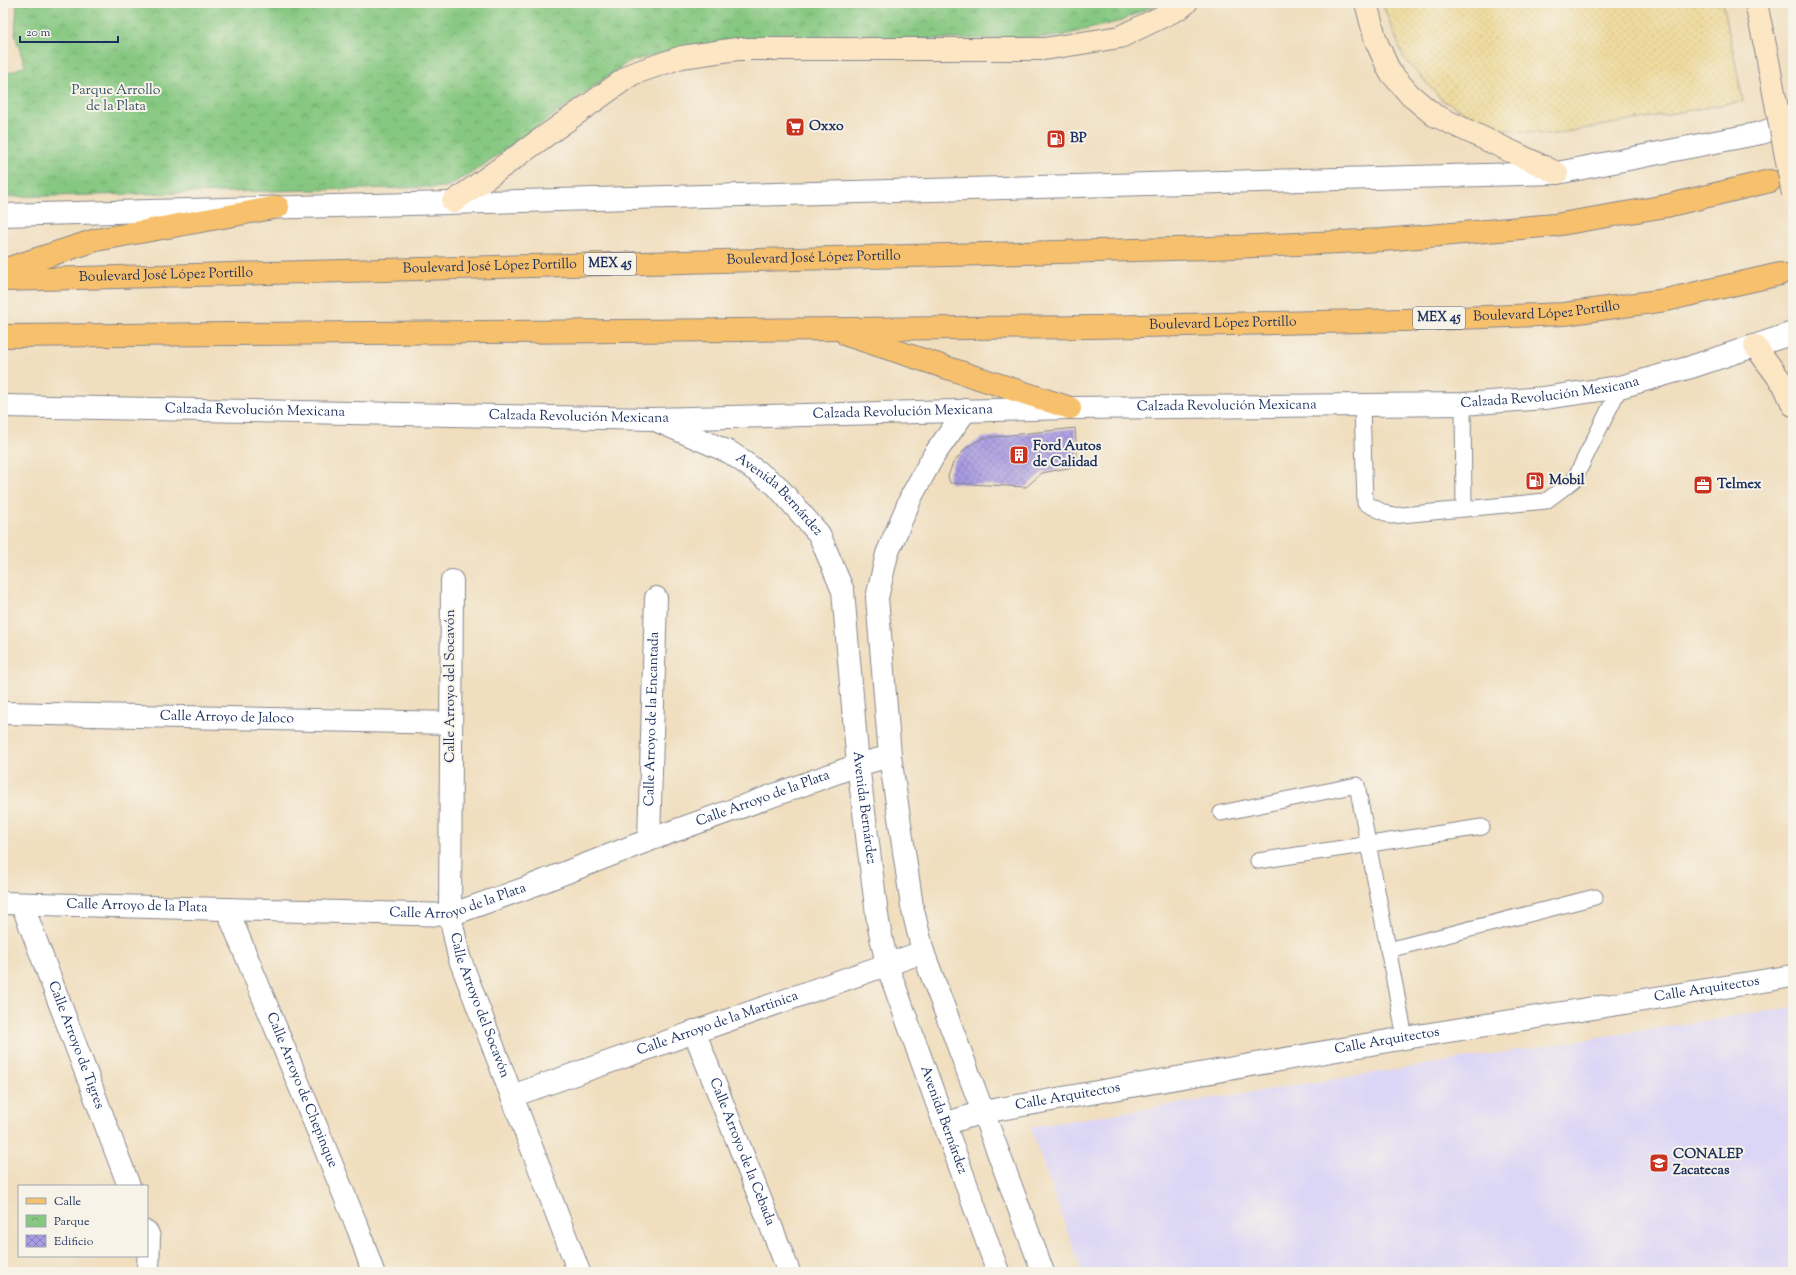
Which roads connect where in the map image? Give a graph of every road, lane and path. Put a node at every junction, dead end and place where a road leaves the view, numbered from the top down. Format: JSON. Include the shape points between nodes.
{"nodes":[{"id":1,"x":1186,"y":3,"type":"edge"},
{"id":2,"x":1366,"y":3,"type":"edge"},
{"id":3,"x":1756,"y":3,"type":"edge"},
{"id":4,"x":1793,"y":122,"type":"edge"},
{"id":5,"x":1557,"y":173,"type":"junction"},
{"id":6,"x":1770,"y":181,"type":"dead end"},
{"id":7,"x":1793,"y":194,"type":"edge"},
{"id":8,"x":453,"y":202,"type":"junction"},
{"id":9,"x":278,"y":207,"type":"junction"},
{"id":10,"x":3,"y":215,"type":"edge"},
{"id":11,"x":3,"y":270,"type":"edge"},
{"id":12,"x":1780,"y":274,"type":"dead end"},
{"id":13,"x":3,"y":280,"type":"edge"},
{"id":14,"x":831,"y":330,"type":"junction"},
{"id":15,"x":1793,"y":333,"type":"edge"},
{"id":16,"x":3,"y":336,"type":"edge"},
{"id":17,"x":1755,"y":346,"type":"junction"},
{"id":18,"x":1620,"y":387,"type":"junction"},
{"id":19,"x":1792,"y":398,"type":"edge"},
{"id":20,"x":1463,"y":404,"type":"junction"},
{"id":21,"x":3,"y":406,"type":"edge"},
{"id":22,"x":1362,"y":406,"type":"junction"},
{"id":23,"x":1070,"y":408,"type":"junction"},
{"id":24,"x":966,"y":410,"type":"junction"},
{"id":25,"x":653,"y":419,"type":"junction"},
{"id":26,"x":1464,"y":509,"type":"junction"},
{"id":27,"x":452,"y":581,"type":"dead end"},
{"id":28,"x":656,"y":598,"type":"dead end"},
{"id":29,"x":3,"y":713,"type":"edge"},
{"id":30,"x":450,"y":723,"type":"junction"},
{"id":31,"x":890,"y":756,"type":"junction"},
{"id":32,"x":858,"y":765,"type":"junction"},
{"id":33,"x":1221,"y":813,"type":"dead end"},
{"id":34,"x":1482,"y":827,"type":"dead end"},
{"id":35,"x":649,"y":840,"type":"junction"},
{"id":36,"x":1368,"y":843,"type":"junction"},
{"id":37,"x":1258,"y":861,"type":"dead end"},
{"id":38,"x":1595,"y":897,"type":"dead end"},
{"id":39,"x":13,"y":904,"type":"edge"},
{"id":40,"x":227,"y":909,"type":"junction"},
{"id":41,"x":450,"y":915,"type":"junction"},
{"id":42,"x":1388,"y":950,"type":"junction"},
{"id":43,"x":923,"y":952,"type":"junction"},
{"id":44,"x":887,"y":965,"type":"junction"},
{"id":45,"x":1793,"y":976,"type":"edge"},
{"id":46,"x":694,"y":1031,"type":"junction"},
{"id":47,"x":1405,"y":1038,"type":"junction"},
{"id":48,"x":512,"y":1096,"type":"junction"},
{"id":49,"x":982,"y":1112,"type":"junction"},
{"id":50,"x":944,"y":1124,"type":"junction"},
{"id":51,"x":130,"y":1185,"type":"edge"},
{"id":52,"x":148,"y":1234,"type":"edge"},
{"id":53,"x":148,"y":1272,"type":"edge"},
{"id":54,"x":373,"y":1272,"type":"edge"},
{"id":55,"x":579,"y":1272,"type":"edge"},
{"id":56,"x":788,"y":1272,"type":"edge"},
{"id":57,"x":998,"y":1272,"type":"edge"},
{"id":58,"x":1043,"y":1272,"type":"edge"}],
"edges":[{"from":1,"to":8,"type":"main road","via":[[1120,37],[1044,49],[737,49],[682,57],[632,74]]},
{"from":2,"to":5,"type":"main road","via":[[1376,41],[1390,72],[1410,95],[1434,115]]},
{"from":3,"to":7,"type":"main road","bridge":true},
{"from":4,"to":5,"type":"street","via":[[1761,133]]},
{"from":5,"to":8,"type":"street"},
{"from":6,"to":13,"type":"main road","name":"Boulevard José López Portillo","number":"MEX 45","via":[[1666,206],[1555,225],[1383,240],[1216,248]]},
{"from":8,"to":9,"type":"street"},
{"from":9,"to":10,"type":"street"},
{"from":9,"to":11,"type":"main road","via":[[96,240]]},
{"from":12,"to":14,"type":"main road","name":"Boulevard López Portillo","number":"MEX 45","via":[[1666,300],[1564,314],[1094,327]]},
{"from":14,"to":16,"type":"main road","number":"MEX 45"},
{"from":14,"to":23,"type":"main road"},
{"from":15,"to":17,"type":"street","name":"Calzada Revolución Mexicana"},
{"from":17,"to":18,"type":"street","name":"Calzada Revolución Mexicana"},
{"from":17,"to":19,"type":"main road"},
{"from":18,"to":20,"type":"street","name":"Calzada Revolución Mexicana","via":[[1544,398]]},
{"from":18,"to":26,"type":"lane","via":[[1574,480],[1546,501]]},
{"from":20,"to":22,"type":"street","name":"Calzada Revolución Mexicana"},
{"from":20,"to":26,"type":"lane"},
{"from":21,"to":25,"type":"street","name":"Calzada Revolución Mexicana"},
{"from":22,"to":23,"type":"street","name":"Calzada Revolución Mexicana"},
{"from":22,"to":26,"type":"lane","via":[[1365,502],[1391,516]]},
{"from":23,"to":24,"type":"street","name":"Calzada Revolución Mexicana"},
{"from":24,"to":25,"type":"street","name":"Calzada Revolución Mexicana"},
{"from":24,"to":31,"type":"street","via":[[934,455],[912,495],[887,554],[877,598]]},
{"from":25,"to":32,"type":"street","name":"Avenida Bernárdez","via":[[731,453],[776,485],[819,534],[843,591]]},
{"from":27,"to":30,"type":"street","name":"Calle Arroyo del Socavón"},
{"from":28,"to":35,"type":"street","name":"Calle Arroyo de la Encantada"},
{"from":29,"to":30,"type":"street","name":"Calle Arroyo de Jaloco"},
{"from":30,"to":41,"type":"street","name":"Calle Arroyo del Socavón"},
{"from":31,"to":32,"type":"street","name":"Calle Arroyo de la Plata"},
{"from":31,"to":43,"type":"street","via":[[912,906]]},
{"from":32,"to":35,"type":"street","name":"Calle Arroyo de la Plata"},
{"from":32,"to":44,"type":"street","name":"Avenida Bernárdez","via":[[878,922]]},
{"from":33,"to":36,"type":"lane","via":[[1357,785]]},
{"from":34,"to":36,"type":"lane"},
{"from":35,"to":41,"type":"street","name":"Calle Arroyo de la Plata"},
{"from":36,"to":37,"type":"lane"},
{"from":36,"to":42,"type":"lane"},
{"from":38,"to":42,"type":"lane"},
{"from":39,"to":40,"type":"street","name":"Calle Arroyo de la Plata"},
{"from":39,"to":51,"type":"street","name":"Calle Arroyo de Tigres"},
{"from":40,"to":41,"type":"street","name":"Calle Arroyo de la Plata"},
{"from":40,"to":54,"type":"street","name":"Calle Arroyo de Chepinque","via":[[359,1231]]},
{"from":41,"to":48,"type":"street","name":"Calle Arroyo del Socavón","via":[[459,957]]},
{"from":42,"to":47,"type":"lane"},
{"from":43,"to":44,"type":"street","name":"Calle Arroyo de la Martinica"},
{"from":43,"to":49,"type":"street"},
{"from":44,"to":46,"type":"street","name":"Calle Arroyo de la Martinica"},
{"from":44,"to":50,"type":"street","name":"Avenida Bernárdez"},
{"from":45,"to":47,"type":"street","name":"Calle Arquitectos"},
{"from":46,"to":48,"type":"street","name":"Calle Arroyo de la Martinica"},
{"from":46,"to":56,"type":"street","name":"Calle Arroyo de la Cebada"},
{"from":47,"to":49,"type":"street","name":"Calle Arquitectos"},
{"from":48,"to":55,"type":"street","name":"Calle Arroyo del Socavón"},
{"from":49,"to":50,"type":"street","name":"Calle Arquitectos"},
{"from":49,"to":58,"type":"street"},
{"from":50,"to":57,"type":"street","name":"Avenida Bernárdez"},
{"from":52,"to":53,"type":"street"}]}
